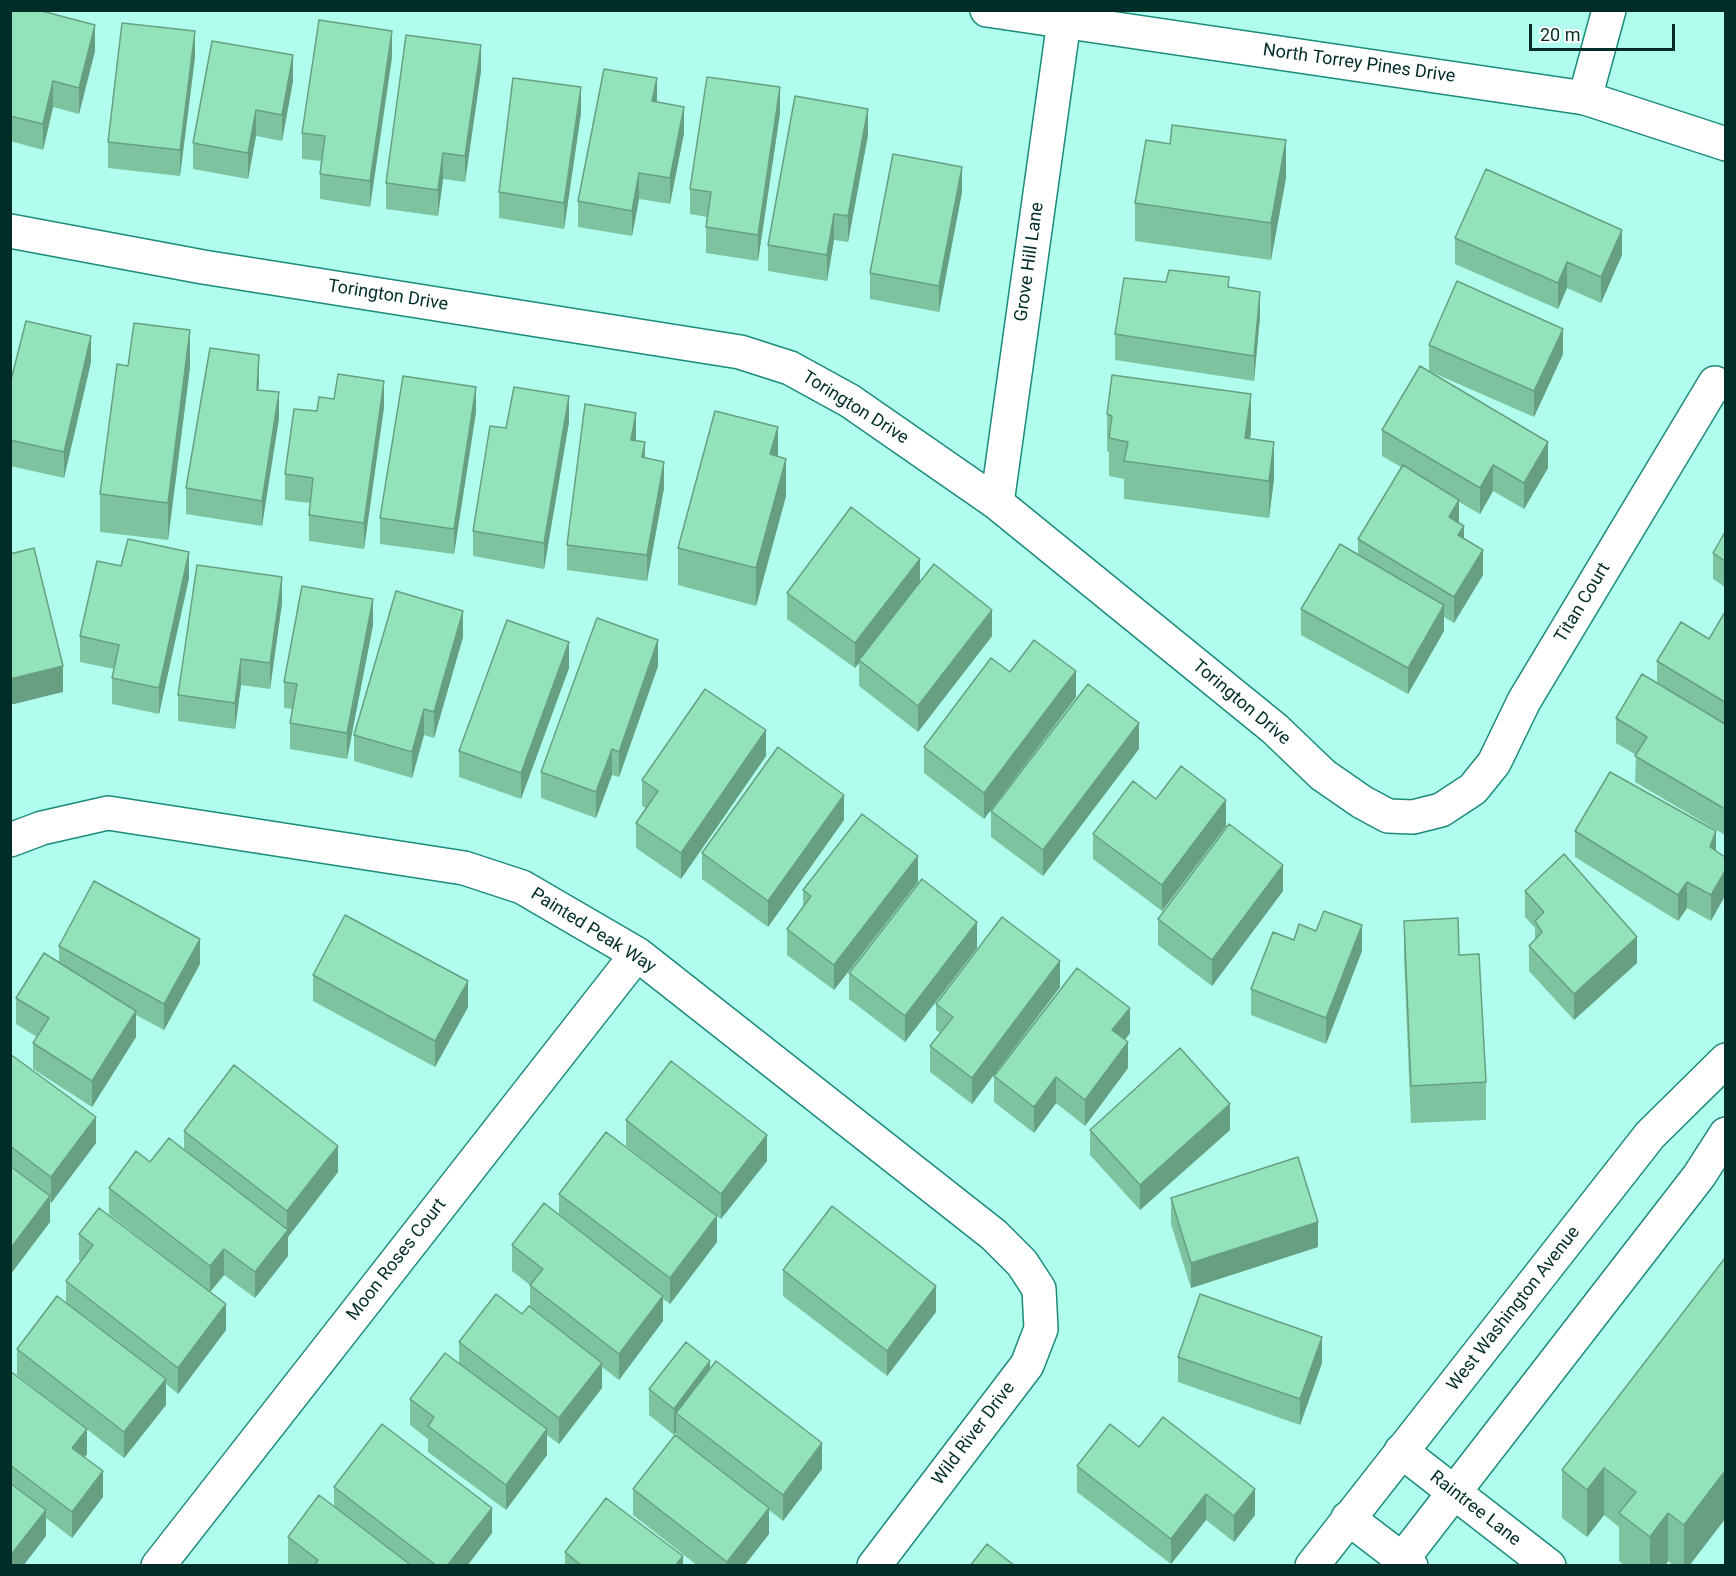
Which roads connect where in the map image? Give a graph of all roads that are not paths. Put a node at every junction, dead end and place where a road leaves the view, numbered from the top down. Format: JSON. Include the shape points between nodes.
{"nodes":[{"id":1,"x":987,"y":10,"type":"edge"},
{"id":2,"x":1609,"y":10,"type":"edge"},
{"id":3,"x":1064,"y":21,"type":"junction"},
{"id":4,"x":1586,"y":98,"type":"junction"},
{"id":5,"x":1725,"y":144,"type":"edge"},
{"id":6,"x":10,"y":231,"type":"edge"},
{"id":7,"x":1715,"y":383,"type":"dead end"},
{"id":8,"x":997,"y":503,"type":"junction"},
{"id":9,"x":1441,"y":810,"type":"joint"},
{"id":10,"x":10,"y":840,"type":"edge"},
{"id":11,"x":637,"y":954,"type":"junction"},
{"id":12,"x":1725,"y":1060,"type":"edge"},
{"id":13,"x":1725,"y":1134,"type":"edge"},
{"id":14,"x":1039,"y":1289,"type":"joint"},
{"id":15,"x":1401,"y":1451,"type":"junction"},
{"id":16,"x":1454,"y":1493,"type":"junction"},
{"id":17,"x":1348,"y":1518,"type":"junction"},
{"id":18,"x":1403,"y":1563,"type":"edge"},
{"id":19,"x":158,"y":1566,"type":"edge"},
{"id":20,"x":874,"y":1566,"type":"edge"},
{"id":21,"x":1312,"y":1566,"type":"edge"},
{"id":22,"x":1549,"y":1566,"type":"edge"}],
"edges":[{"from":1,"to":3,"type":"street","name":"North Torrey Pines Drive"},
{"from":2,"to":4,"type":"street"},
{"from":3,"to":4,"type":"street","name":"North Torrey Pines Drive"},
{"from":3,"to":8,"type":"street","name":"Grove Hill Lane"},
{"from":4,"to":5,"type":"street","name":"North Torrey Pines Drive"},
{"from":6,"to":8,"type":"street","name":"Torington Drive","via":[[215,269],[740,352],[790,368],[850,401]]},
{"from":7,"to":9,"type":"street","name":"Titan Court","via":[[1524,701],[1494,763],[1473,789]]},
{"from":8,"to":9,"type":"street","name":"Torington Drive","via":[[1275,729],[1323,775],[1362,802],[1388,816],[1413,817]]},
{"from":10,"to":11,"type":"street","name":"Painted Peak Way","via":[[42,828],[108,813],[464,868],[522,887]]},
{"from":11,"to":14,"type":"street","name":"Painted Peak Way","via":[[994,1235],[1022,1263]]},
{"from":11,"to":19,"type":"street","name":"Moon Roses Court"},
{"from":12,"to":15,"type":"street","name":"West Washington Avenue","via":[[1650,1136]]},
{"from":13,"to":16,"type":"street","via":[[1699,1176]]},
{"from":14,"to":20,"type":"street","name":"Wild River Drive","via":[[1041,1329],[1027,1365]]},
{"from":15,"to":16,"type":"street","name":"Raintree Lane"},
{"from":15,"to":17,"type":"street","name":"West Washington Avenue"},
{"from":16,"to":18,"type":"street"},
{"from":16,"to":22,"type":"street","name":"Raintree Lane"},
{"from":17,"to":18,"type":"street"},
{"from":17,"to":21,"type":"street","name":"West Washington Avenue"}]}
